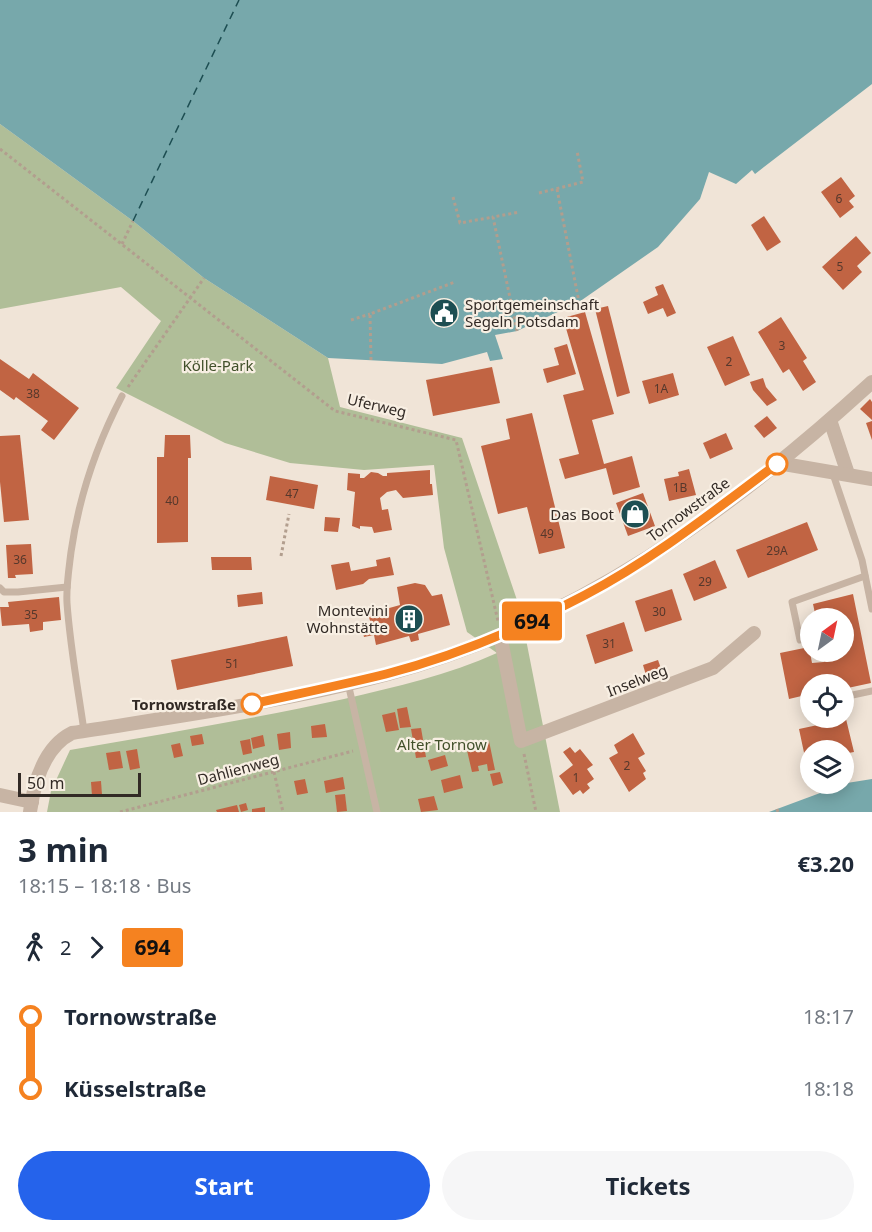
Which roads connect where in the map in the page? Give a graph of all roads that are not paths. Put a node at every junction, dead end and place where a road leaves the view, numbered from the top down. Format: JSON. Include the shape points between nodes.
{"nodes":[{"id":1,"x":872,"y":382,"type":"edge"},
{"id":2,"x":122,"y":396,"type":"road end"},
{"id":3,"x":830,"y":420,"type":"junction"},
{"id":4,"x":778,"y":463,"type":"junction"},
{"id":5,"x":832,"y":471,"type":"junction"},
{"id":6,"x":848,"y":474,"type":"junction"},
{"id":7,"x":872,"y":478,"type":"edge"},
{"id":8,"x":866,"y":576,"type":"junction"},
{"id":9,"x":67,"y":587,"type":"junction"},
{"id":10,"x":0,"y":588,"type":"edge"},
{"id":11,"x":872,"y":609,"type":"edge"},
{"id":12,"x":754,"y":633,"type":"dead end"},
{"id":13,"x":500,"y":635,"type":"junction"},
{"id":14,"x":800,"y":640,"type":"dead end"},
{"id":15,"x":348,"y":683,"type":"junction"},
{"id":16,"x":872,"y":691,"type":"edge"},
{"id":17,"x":854,"y":695,"type":"edge"},
{"id":18,"x":84,"y":731,"type":"junction"},
{"id":19,"x":0,"y":795,"type":"edge"},
{"id":20,"x":31,"y":807,"type":"edge"},
{"id":21,"x":377,"y":812,"type":"edge"}],
"edges":[{"from":1,"to":3,"type":"street","name":"Tornowstraße"},
{"from":2,"to":9,"type":"lane","via":[[106,427],[76,517]]},
{"from":3,"to":4,"type":"street","name":"Tornowstraße"},
{"from":3,"to":6,"type":"street"},
{"from":4,"to":5,"type":"street"},
{"from":4,"to":13,"type":"street","name":"Tornowstraße","via":[[645,560],[585,596]]},
{"from":5,"to":6,"type":"street"},
{"from":5,"to":8,"type":"lane"},
{"from":6,"to":7,"type":"street"},
{"from":8,"to":11,"type":"lane"},
{"from":8,"to":14,"type":"lane","via":[[792,602]]},
{"from":9,"to":10,"type":"lane","via":[[18,592],[4,592]]},
{"from":9,"to":18,"type":"lane"},
{"from":12,"to":13,"type":"street","name":"Inselweg","via":[[713,668],[521,741]]},
{"from":13,"to":15,"type":"street","name":"Tornowstraße","via":[[427,662]]},
{"from":15,"to":18,"type":"street","name":"Tornowstraße","via":[[219,710]]},
{"from":15,"to":21,"type":"lane"},
{"from":16,"to":17,"type":"lane"},
{"from":18,"to":20,"type":"street","name":"Tornowstraße","via":[[72,733],[54,745],[37,782]]},
{"from":19,"to":20,"type":"street"}]}
